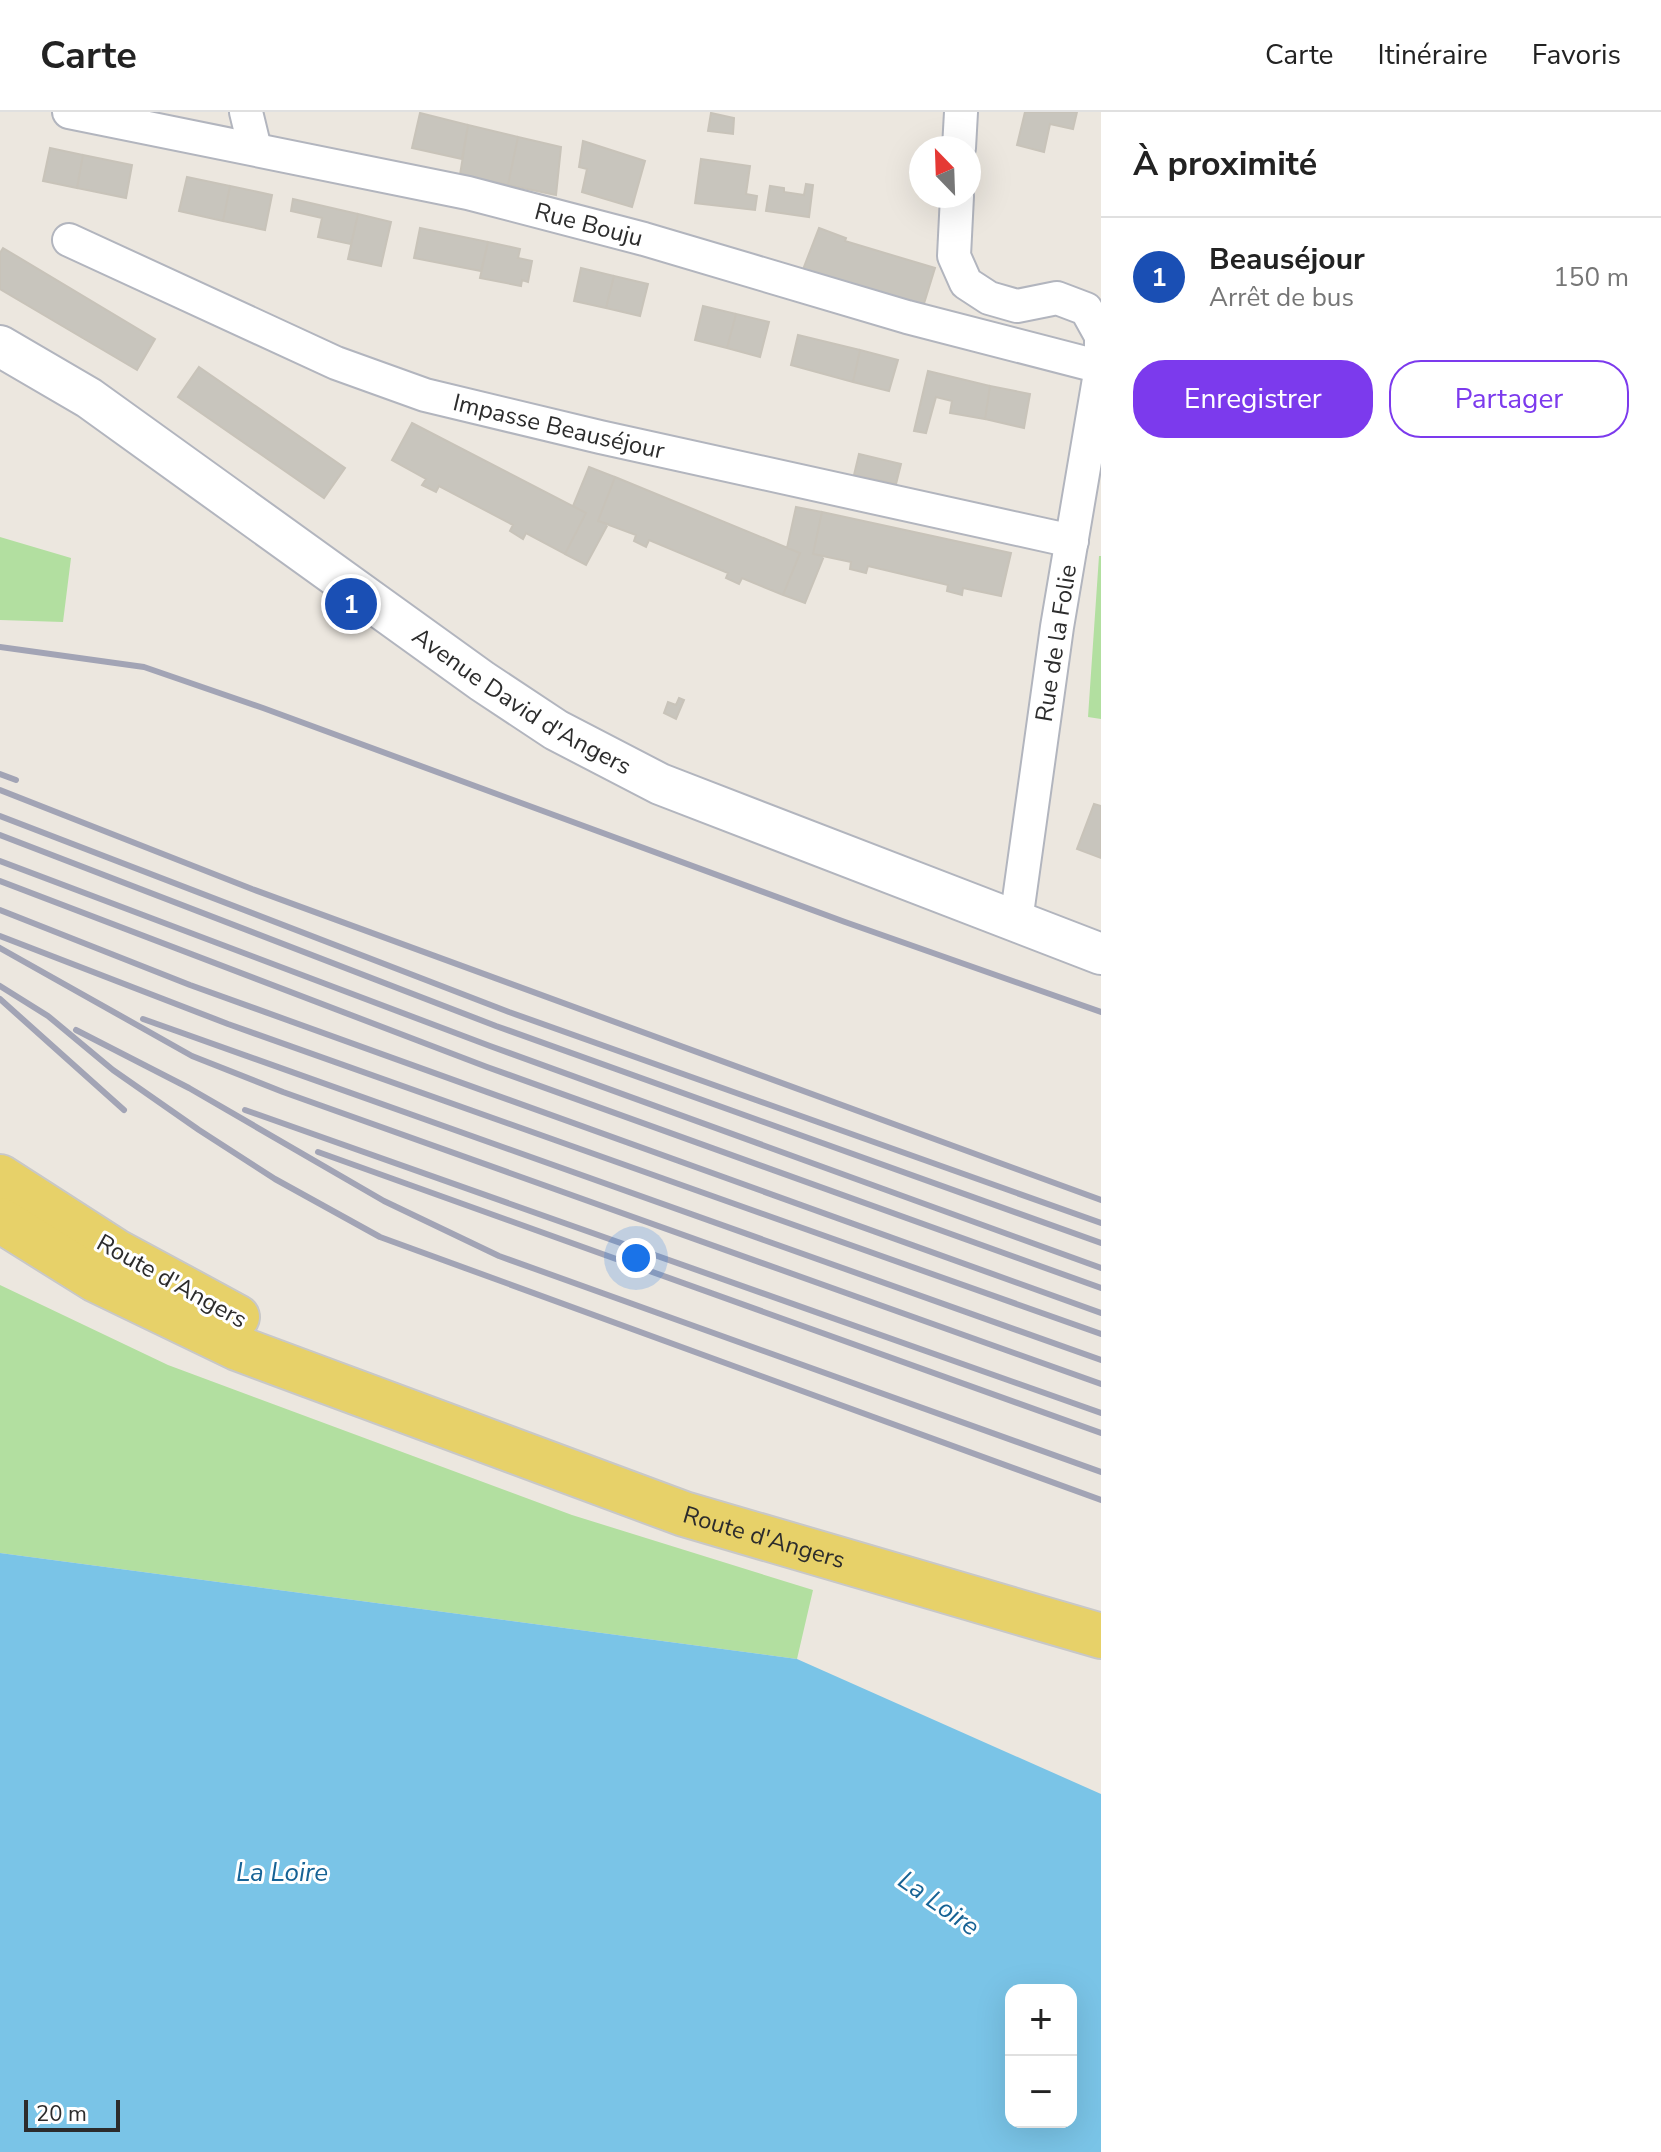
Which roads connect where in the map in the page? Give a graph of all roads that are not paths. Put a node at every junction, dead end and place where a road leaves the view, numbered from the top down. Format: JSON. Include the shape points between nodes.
{"nodes":[{"id":1,"x":69,"y":112,"type":"edge"},
{"id":2,"x":246,"y":112,"type":"edge"},
{"id":3,"x":961,"y":112,"type":"edge"},
{"id":4,"x":960,"y":136,"type":"edge"},
{"id":5,"x":255,"y":149,"type":"junction"},
{"id":6,"x":956,"y":208,"type":"edge"},
{"id":7,"x":69,"y":240,"type":"dead end"},
{"id":8,"x":0,"y":346,"type":"edge"},
{"id":9,"x":1101,"y":367,"type":"edge"},
{"id":10,"x":1072,"y":541,"type":"junction"},
{"id":11,"x":1016,"y":921,"type":"junction"},
{"id":12,"x":1101,"y":954,"type":"edge"},
{"id":13,"x":0,"y":1177,"type":"edge"},
{"id":14,"x":0,"y":1220,"type":"edge"},
{"id":15,"x":434,"y":1420,"type":"junction"},
{"id":16,"x":1101,"y":1636,"type":"edge"}],
"edges":[{"from":1,"to":5,"type":"street","name":"Rue Bouju"},
{"from":2,"to":5,"type":"street"},
{"from":3,"to":4,"type":"street"},
{"from":5,"to":9,"type":"street","name":"Rue Bouju","via":[[468,193]]},
{"from":6,"to":9,"type":"street","name":"Rue de la Folie","via":[[954,256],[966,283],[989,298],[1017,306],[1057,298],[1086,309],[1101,336]]},
{"from":7,"to":10,"type":"street","name":"Impasse Beauséjour","via":[[336,363],[425,395]]},
{"from":8,"to":11,"type":"street","name":"Avenue David d'Angers","via":[[89,398],[556,730],[660,784]]},
{"from":9,"to":10,"type":"street","name":"Rue de la Folie"},
{"from":10,"to":11,"type":"street","name":"Rue de la Folie"},
{"from":11,"to":12,"type":"street","name":"Avenue David d'Angers"},
{"from":13,"to":15,"type":"main road","name":"Route d'Angers","via":[[160,1276]]},
{"from":14,"to":15,"type":"main road","name":"Route d'Angers","via":[[96,1280],[237,1348]]},
{"from":15,"to":16,"type":"main road","name":"Route d'Angers","via":[[684,1514]]}]}
